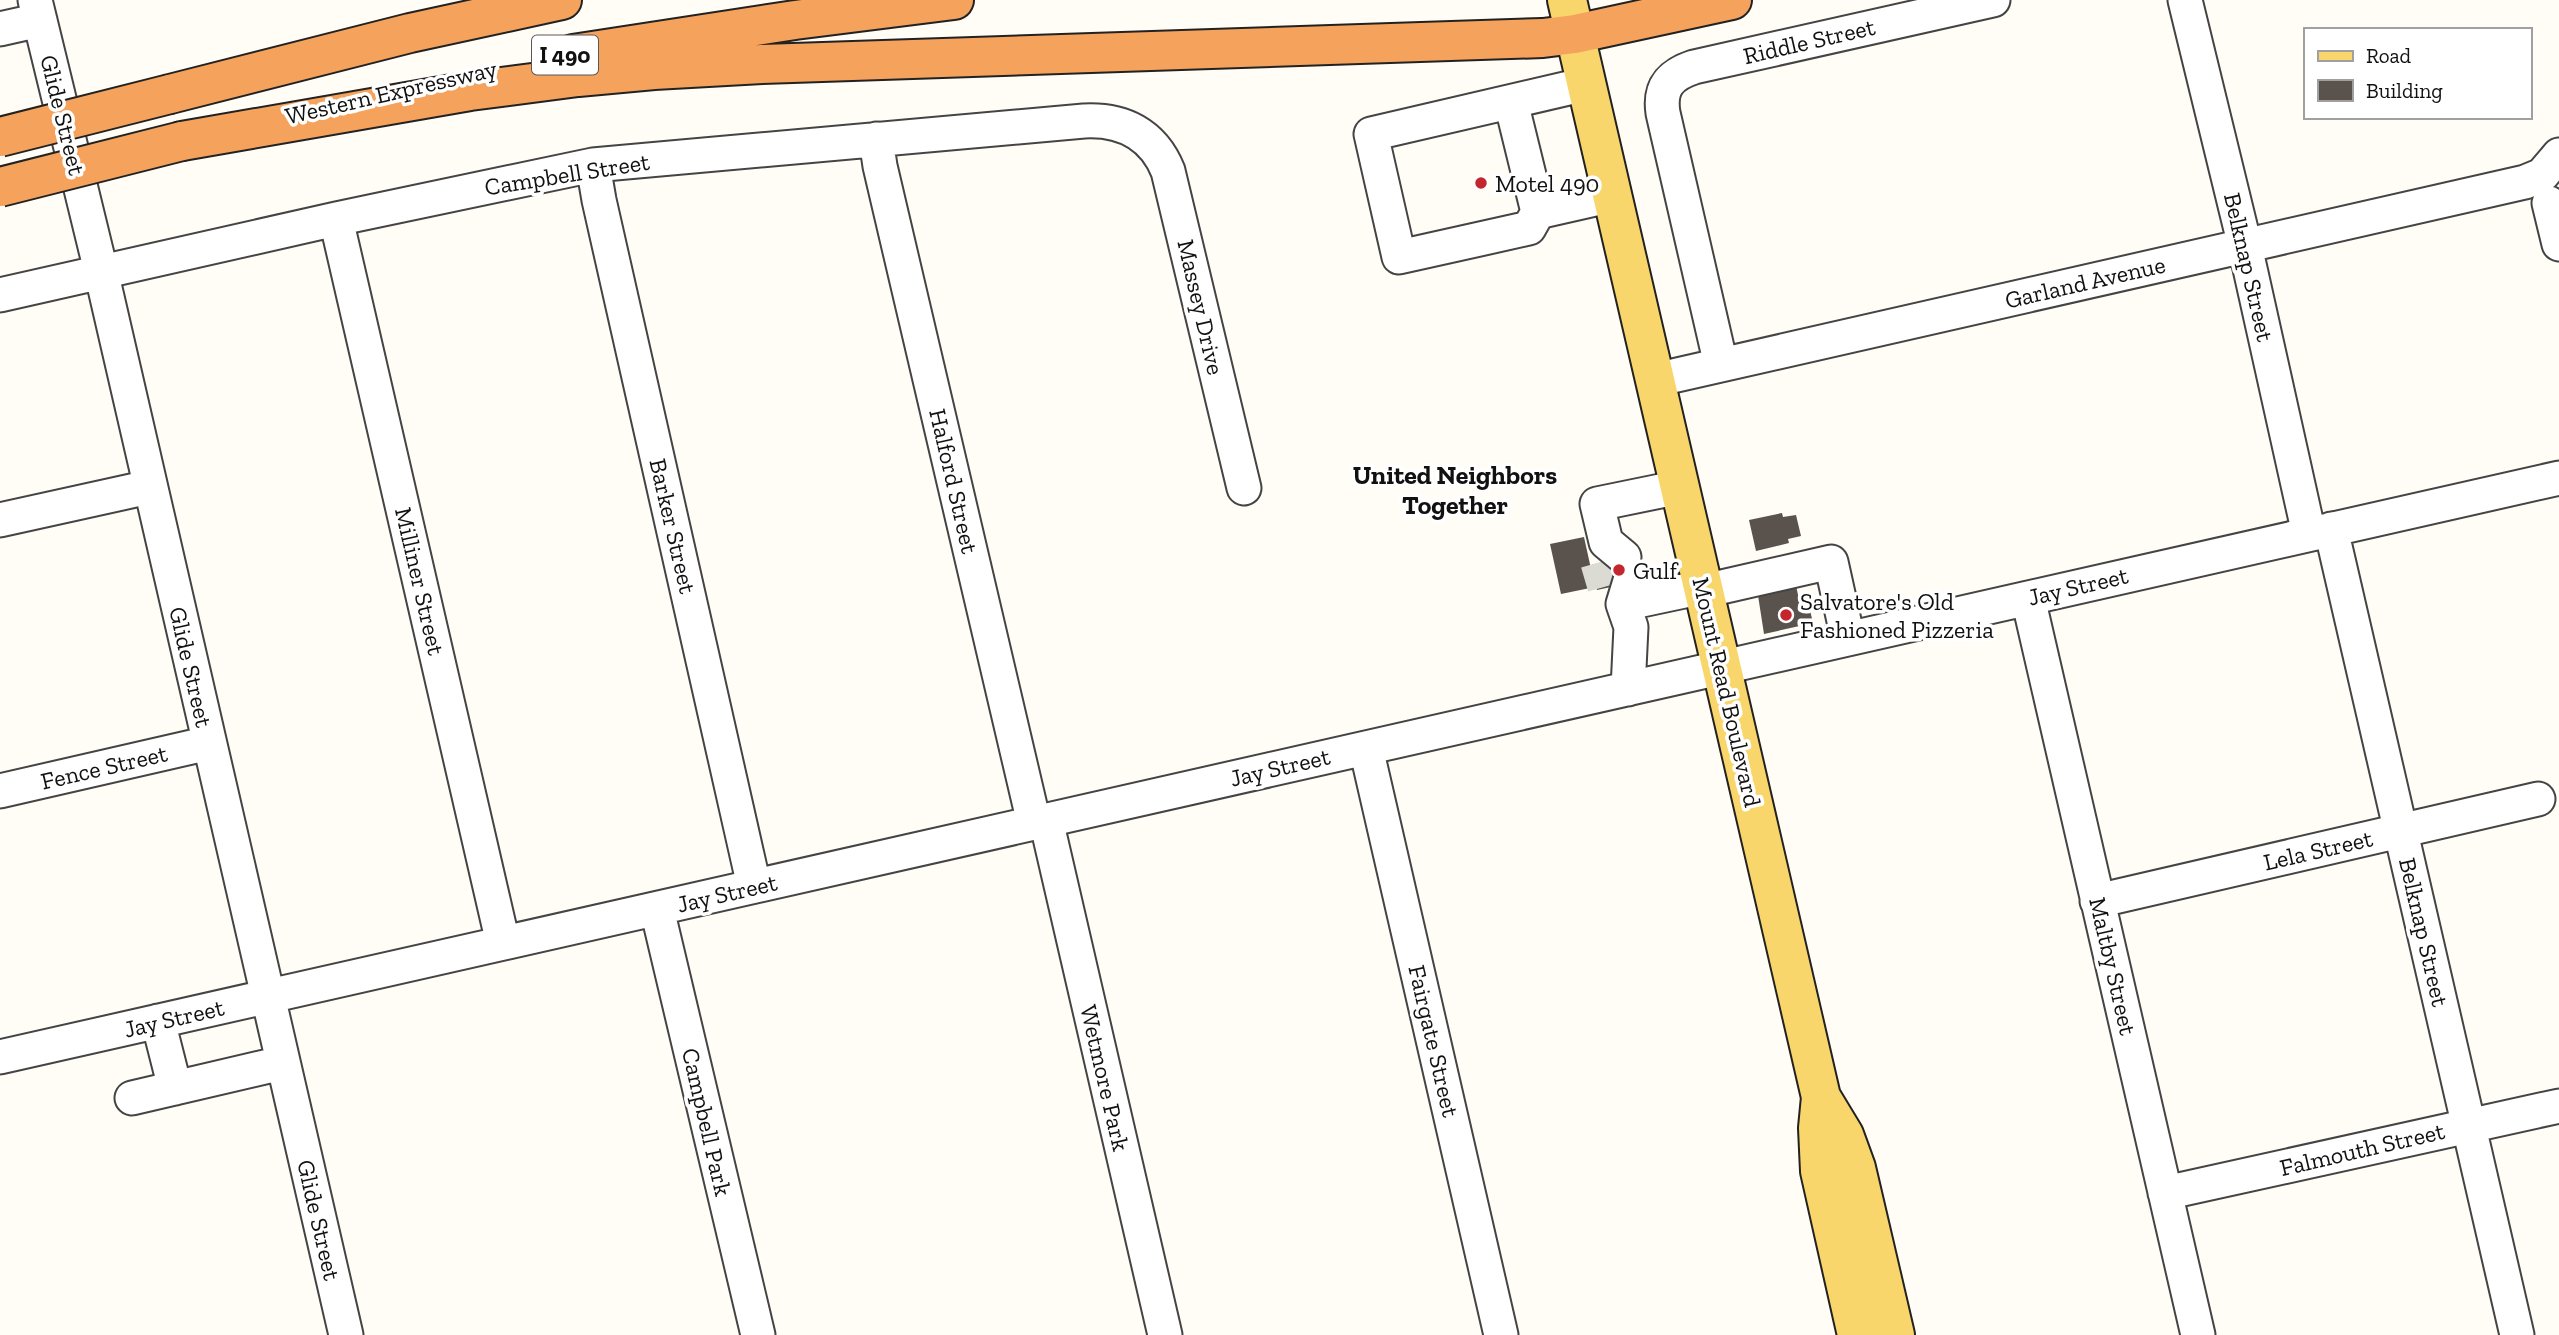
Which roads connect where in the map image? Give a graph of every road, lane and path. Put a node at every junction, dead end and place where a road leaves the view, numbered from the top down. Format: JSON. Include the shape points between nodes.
{"nodes":[{"id":1,"x":448,"y":0,"type":"edge"},
{"id":2,"x":562,"y":0,"type":"edge"},
{"id":3,"x":954,"y":0,"type":"edge"},
{"id":4,"x":1732,"y":0,"type":"edge"},
{"id":5,"x":1993,"y":0,"type":"edge"},
{"id":6,"x":2185,"y":0,"type":"edge"},
{"id":7,"x":37,"y":10,"type":"edge"},
{"id":8,"x":1571,"y":17,"type":"edge"},
{"id":9,"x":0,"y":29,"type":"edge"},
{"id":10,"x":1586,"y":83,"type":"junction"},
{"id":11,"x":170,"y":93,"type":"junction"},
{"id":12,"x":1511,"y":102,"type":"junction"},
{"id":13,"x":1141,"y":134,"type":"joint"},
{"id":14,"x":0,"y":137,"type":"edge"},
{"id":15,"x":876,"y":139,"type":"junction"},
{"id":16,"x":182,"y":141,"type":"junction"},
{"id":17,"x":2559,"y":155,"type":"edge"},
{"id":18,"x":593,"y":165,"type":"junction"},
{"id":19,"x":0,"y":187,"type":"edge"},
{"id":20,"x":1613,"y":195,"type":"junction"},
{"id":21,"x":2539,"y":195,"type":"edge"},
{"id":22,"x":1538,"y":212,"type":"junction"},
{"id":23,"x":336,"y":219,"type":"junction"},
{"id":24,"x":2559,"y":244,"type":"edge"},
{"id":25,"x":2245,"y":246,"type":"junction"},
{"id":26,"x":101,"y":271,"type":"junction"},
{"id":27,"x":0,"y":295,"type":"edge"},
{"id":28,"x":1721,"y":365,"type":"junction"},
{"id":29,"x":1655,"y":380,"type":"junction"},
{"id":30,"x":2559,"y":478,"type":"edge"},
{"id":31,"x":149,"y":486,"type":"junction"},
{"id":32,"x":1680,"y":487,"type":"junction"},
{"id":33,"x":1244,"y":488,"type":"dead end"},
{"id":34,"x":0,"y":520,"type":"edge"},
{"id":35,"x":2320,"y":532,"type":"junction"},
{"id":36,"x":1614,"y":572,"type":"junction"},
{"id":37,"x":1703,"y":589,"type":"junction"},
{"id":38,"x":2028,"y":598,"type":"junction"},
{"id":39,"x":1848,"y":639,"type":"junction"},
{"id":40,"x":1722,"y":667,"type":"junction"},
{"id":41,"x":1628,"y":689,"type":"junction"},
{"id":42,"x":209,"y":743,"type":"junction"},
{"id":43,"x":1366,"y":748,"type":"junction"},
{"id":44,"x":0,"y":791,"type":"edge"},
{"id":45,"x":2538,"y":799,"type":"dead end"},
{"id":46,"x":1040,"y":822,"type":"junction"},
{"id":47,"x":2401,"y":831,"type":"junction"},
{"id":48,"x":754,"y":887,"type":"junction"},
{"id":49,"x":2098,"y":901,"type":"junction"},
{"id":50,"x":657,"y":909,"type":"junction"},
{"id":51,"x":503,"y":943,"type":"junction"},
{"id":52,"x":267,"y":997,"type":"junction"},
{"id":53,"x":158,"y":1021,"type":"junction"},
{"id":54,"x":0,"y":1057,"type":"edge"},
{"id":55,"x":282,"y":1063,"type":"junction"},
{"id":56,"x":175,"y":1088,"type":"junction"},
{"id":57,"x":1821,"y":1097,"type":"junction"},
{"id":58,"x":132,"y":1098,"type":"dead end"},
{"id":59,"x":2559,"y":1106,"type":"edge"},
{"id":60,"x":2469,"y":1126,"type":"junction"},
{"id":61,"x":2165,"y":1194,"type":"junction"},
{"id":62,"x":346,"y":1335,"type":"edge"},
{"id":63,"x":758,"y":1335,"type":"edge"},
{"id":64,"x":1165,"y":1335,"type":"edge"},
{"id":65,"x":1501,"y":1335,"type":"edge"},
{"id":66,"x":1857,"y":1335,"type":"edge"},
{"id":67,"x":1895,"y":1335,"type":"edge"},
{"id":68,"x":2198,"y":1335,"type":"edge"},
{"id":69,"x":2517,"y":1335,"type":"edge"}],
"edges":[{"from":1,"to":11,"type":"highway"},
{"from":2,"to":11,"type":"highway","name":"Western Expressway","number":"I 490"},
{"from":3,"to":16,"type":"highway","name":"Western Expressway","number":"I 490","via":[[573,54],[388,91]]},
{"from":4,"to":8,"type":"highway"},
{"from":5,"to":28,"type":"street","name":"Riddle Street","via":[[1694,67],[1668,81],[1661,95],[1663,113]]},
{"from":6,"to":25,"type":"street","name":"Belknap Street"},
{"from":7,"to":9,"type":"street"},
{"from":7,"to":26,"type":"street","name":"Glide Street"},
{"from":8,"to":10,"type":"main road","name":"Mount Read Boulevard"},
{"from":8,"to":16,"type":"highway","via":[[1527,39],[629,72],[430,97]]},
{"from":10,"to":12,"type":"street"},
{"from":10,"to":20,"type":"main road","name":"Mount Read Boulevard"},
{"from":11,"to":14,"type":"highway","name":"Western Expressway","number":"I 490","bridge":true},
{"from":12,"to":22,"type":"street"},
{"from":12,"to":22,"type":"street","via":[[1371,134],[1399,257],[1528,228]]},
{"from":13,"to":15,"type":"street","name":"Campbell Street","via":[[1095,121]]},
{"from":13,"to":33,"type":"street","name":"Massey Drive","via":[[1160,155],[1172,184]]},
{"from":15,"to":18,"type":"street","name":"Campbell Street"},
{"from":15,"to":46,"type":"street","name":"Halford Street"},
{"from":16,"to":19,"type":"highway","name":"Western Expressway","number":"I 490","bridge":true},
{"from":17,"to":21,"type":"street"},
{"from":18,"to":23,"type":"street","name":"Campbell Street"},
{"from":18,"to":48,"type":"street","name":"Barker Street"},
{"from":20,"to":22,"type":"street"},
{"from":20,"to":29,"type":"main road","name":"Mount Read Boulevard"},
{"from":21,"to":24,"type":"street"},
{"from":21,"to":25,"type":"street","name":"Garland Avenue"},
{"from":23,"to":26,"type":"street","name":"Campbell Street"},
{"from":23,"to":51,"type":"street","name":"Milliner Street"},
{"from":25,"to":28,"type":"street","name":"Garland Avenue"},
{"from":25,"to":35,"type":"street","name":"Belknap Street"},
{"from":26,"to":27,"type":"street","name":"Campbell Street"},
{"from":26,"to":31,"type":"street","name":"Glide Street"},
{"from":28,"to":29,"type":"street","name":"Garland Avenue"},
{"from":29,"to":32,"type":"main road","name":"Mount Read Boulevard"},
{"from":30,"to":35,"type":"street","name":"Jay Street"},
{"from":31,"to":34,"type":"street"},
{"from":31,"to":42,"type":"street","name":"Glide Street"},
{"from":32,"to":36,"type":"street","via":[[1597,504]]},
{"from":32,"to":37,"type":"main road","name":"Mount Read Boulevard"},
{"from":35,"to":38,"type":"street","name":"Jay Street"},
{"from":35,"to":47,"type":"street","name":"Belknap Street"},
{"from":36,"to":37,"type":"street"},
{"from":36,"to":41,"type":"street","via":[[1630,627]]},
{"from":37,"to":39,"type":"street","via":[[1831,562]]},
{"from":37,"to":40,"type":"main road","name":"Mount Read Boulevard"},
{"from":38,"to":39,"type":"street","name":"Jay Street"},
{"from":38,"to":49,"type":"street","name":"Maltby Street"},
{"from":39,"to":40,"type":"street","name":"Jay Street"},
{"from":40,"to":41,"type":"street","name":"Jay Street"},
{"from":40,"to":57,"type":"main road","name":"Mount Read Boulevard"},
{"from":41,"to":43,"type":"street","name":"Jay Street"},
{"from":42,"to":44,"type":"street","name":"Fence Street"},
{"from":42,"to":52,"type":"street","name":"Glide Street"},
{"from":43,"to":46,"type":"street","name":"Jay Street"},
{"from":43,"to":65,"type":"street","name":"Fairgate Street"},
{"from":45,"to":47,"type":"street","name":"Lela Street"},
{"from":46,"to":48,"type":"street","name":"Jay Street"},
{"from":46,"to":64,"type":"street","name":"Wetmore Park"},
{"from":47,"to":49,"type":"street","name":"Lela Street"},
{"from":47,"to":60,"type":"street","name":"Belknap Street"},
{"from":48,"to":50,"type":"street","name":"Jay Street"},
{"from":49,"to":61,"type":"street","name":"Maltby Street"},
{"from":50,"to":51,"type":"street","name":"Jay Street"},
{"from":50,"to":63,"type":"street","name":"Campbell Park"},
{"from":51,"to":52,"type":"street","name":"Jay Street"},
{"from":52,"to":53,"type":"street","name":"Jay Street"},
{"from":52,"to":55,"type":"street","name":"Glide Street"},
{"from":53,"to":54,"type":"street","name":"Jay Street"},
{"from":53,"to":56,"type":"street"},
{"from":55,"to":56,"type":"street"},
{"from":55,"to":62,"type":"street","name":"Glide Street"},
{"from":56,"to":58,"type":"street"},
{"from":57,"to":66,"type":"main road","name":"Mount Read Boulevard","via":[[1820,1171]]},
{"from":57,"to":67,"type":"main road","name":"Mount Read Boulevard","via":[[1850,1151]]},
{"from":59,"to":60,"type":"street","name":"Falmouth Street"},
{"from":60,"to":61,"type":"street","name":"Falmouth Street"},
{"from":60,"to":69,"type":"street","name":"Belknap Street"},
{"from":61,"to":68,"type":"street","name":"Maltby Street"}]}
